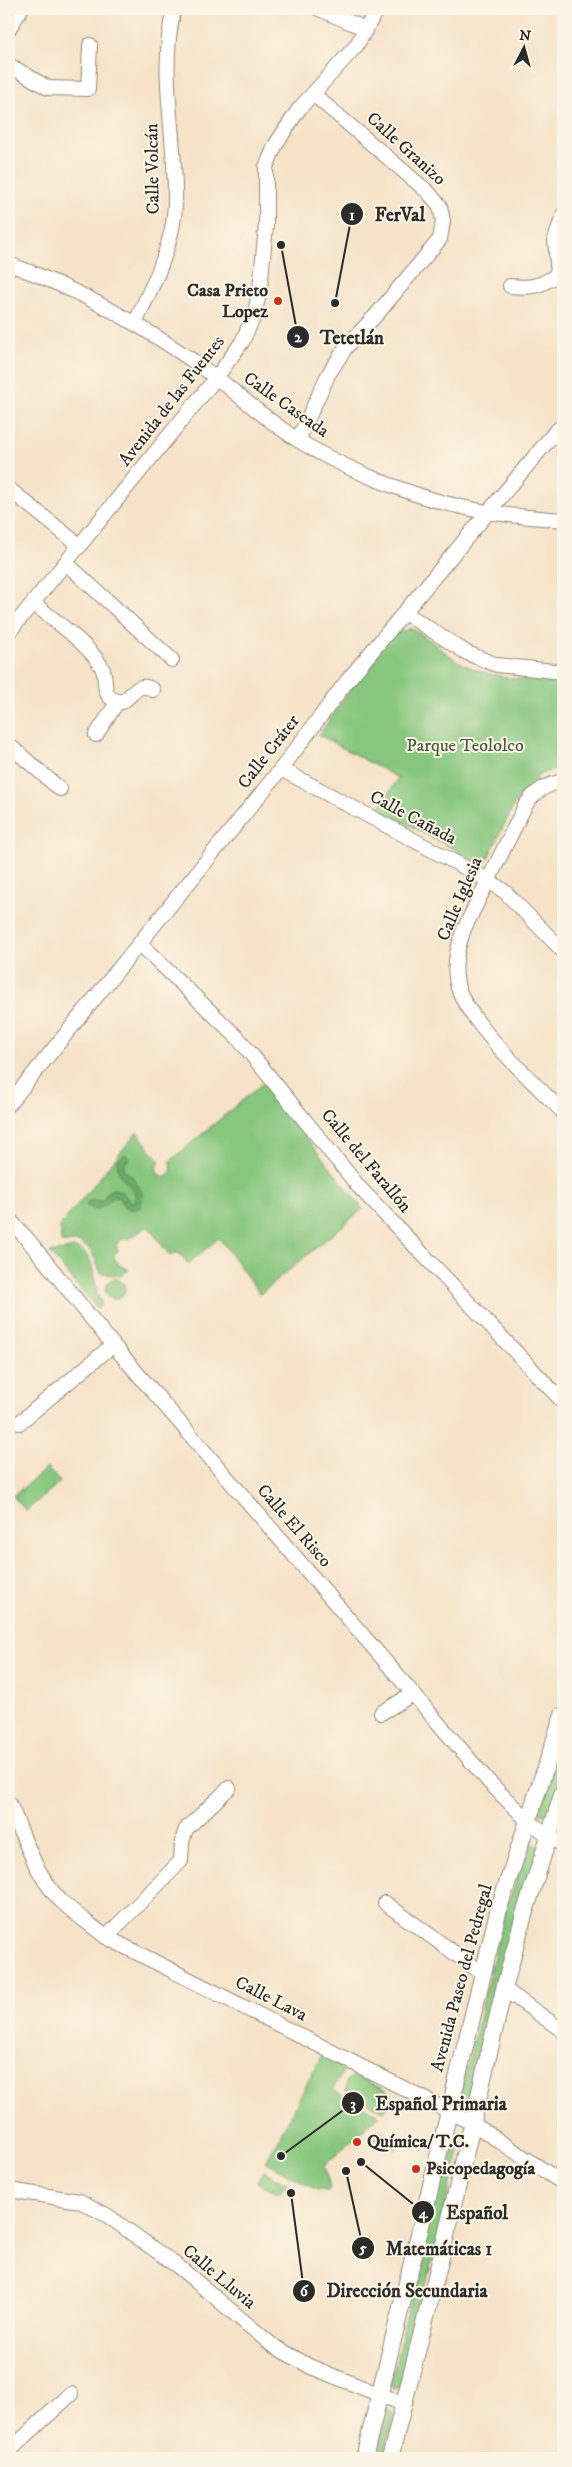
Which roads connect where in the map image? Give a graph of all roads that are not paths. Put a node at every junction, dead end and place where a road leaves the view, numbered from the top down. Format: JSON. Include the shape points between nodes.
{"nodes":[{"id":1,"x":21,"y":9,"type":"edge"},
{"id":2,"x":174,"y":9,"type":"edge"},
{"id":3,"x":319,"y":9,"type":"edge"},
{"id":4,"x":378,"y":9,"type":"edge"},
{"id":5,"x":9,"y":29,"type":"edge"},
{"id":6,"x":366,"y":29,"type":"junction"},
{"id":7,"x":90,"y":44,"type":"dead end"},
{"id":8,"x":9,"y":65,"type":"edge"},
{"id":9,"x":313,"y":94,"type":"junction"},
{"id":10,"x":563,"y":215,"type":"edge"},
{"id":11,"x":9,"y":264,"type":"edge"},
{"id":12,"x":561,"y":274,"type":"edge"},
{"id":13,"x":510,"y":286,"type":"dead end"},
{"id":14,"x":135,"y":323,"type":"junction"},
{"id":15,"x":216,"y":378,"type":"junction"},
{"id":16,"x":563,"y":426,"type":"edge"},
{"id":17,"x":298,"y":440,"type":"junction"},
{"id":18,"x":9,"y":489,"type":"edge"},
{"id":19,"x":490,"y":511,"type":"junction"},
{"id":20,"x":563,"y":520,"type":"edge"},
{"id":21,"x":80,"y":546,"type":"junction"},
{"id":22,"x":66,"y":563,"type":"junction"},
{"id":23,"x":33,"y":603,"type":"junction"},
{"id":24,"x":405,"y":613,"type":"junction"},
{"id":25,"x":9,"y":632,"type":"edge"},
{"id":26,"x":172,"y":660,"type":"dead end"},
{"id":27,"x":563,"y":672,"type":"edge"},
{"id":28,"x":152,"y":690,"type":"dead end"},
{"id":29,"x":118,"y":701,"type":"junction"},
{"id":30,"x":96,"y":735,"type":"dead end"},
{"id":31,"x":9,"y":744,"type":"edge"},
{"id":32,"x":281,"y":769,"type":"junction"},
{"id":33,"x":563,"y":781,"type":"edge"},
{"id":34,"x":60,"y":788,"type":"dead end"},
{"id":35,"x":488,"y":880,"type":"junction"},
{"id":36,"x":140,"y":944,"type":"junction"},
{"id":37,"x":563,"y":951,"type":"edge"},
{"id":38,"x":9,"y":1104,"type":"edge"},
{"id":39,"x":563,"y":1112,"type":"edge"},
{"id":40,"x":9,"y":1219,"type":"edge"},
{"id":41,"x":113,"y":1345,"type":"junction"},
{"id":42,"x":563,"y":1402,"type":"edge"},
{"id":43,"x":19,"y":1424,"type":"dead end"},
{"id":44,"x":413,"y":1694,"type":"junction"},
{"id":45,"x":381,"y":1713,"type":"dead end"},
{"id":46,"x":563,"y":1715,"type":"edge"},
{"id":47,"x":229,"y":1788,"type":"dead end"},
{"id":48,"x":563,"y":1792,"type":"edge"},
{"id":49,"x":9,"y":1803,"type":"edge"},
{"id":50,"x":528,"y":1821,"type":"junction"},
{"id":51,"x":556,"y":1841,"type":"edge"},
{"id":52,"x":385,"y":1903,"type":"dead end"},
{"id":53,"x":106,"y":1936,"type":"junction"},
{"id":54,"x":482,"y":1973,"type":"junction"},
{"id":55,"x":504,"y":1989,"type":"junction"},
{"id":56,"x":563,"y":2031,"type":"edge"},
{"id":57,"x":448,"y":2110,"type":"junction"},
{"id":58,"x":472,"y":2123,"type":"junction"},
{"id":59,"x":563,"y":2184,"type":"edge"},
{"id":60,"x":9,"y":2190,"type":"edge"},
{"id":61,"x":71,"y":2394,"type":"dead end"},
{"id":62,"x":378,"y":2395,"type":"junction"},
{"id":63,"x":403,"y":2404,"type":"junction"},
{"id":64,"x":9,"y":2451,"type":"edge"},
{"id":65,"x":364,"y":2458,"type":"edge"},
{"id":66,"x":390,"y":2458,"type":"edge"}],
"edges":[{"from":1,"to":5,"type":"street"},
{"from":2,"to":14,"type":"street","name":"Calle Volcán","via":[[168,36],[174,164],[173,229]]},
{"from":3,"to":6,"type":"street"},
{"from":4,"to":6,"type":"street","name":"Avenida de las Fuentes"},
{"from":6,"to":9,"type":"street","name":"Avenida de las Fuentes","via":[[356,46]]},
{"from":7,"to":8,"type":"street","via":[[88,89],[48,88]]},
{"from":9,"to":15,"type":"street","name":"Avenida de las Fuentes","via":[[285,128],[266,167],[266,225],[260,290],[254,316],[242,342]]},
{"from":9,"to":17,"type":"street","name":"Calle Granizo","via":[[428,192],[440,206],[443,221],[440,238],[426,259],[346,347],[328,375]]},
{"from":10,"to":12,"type":"street","via":[[555,240]]},
{"from":11,"to":14,"type":"street","name":"Calle Cascada"},
{"from":12,"to":13,"type":"street","via":[[544,284],[527,288]]},
{"from":14,"to":15,"type":"street","name":"Calle Cascada"},
{"from":15,"to":17,"type":"street","name":"Calle Cascada"},
{"from":15,"to":21,"type":"street","name":"Avenida de las Fuentes"},
{"from":16,"to":19,"type":"street","name":"Calle Cráter"},
{"from":17,"to":19,"type":"street","name":"Calle Cascada","via":[[333,460],[382,481],[462,507]]},
{"from":18,"to":21,"type":"street"},
{"from":19,"to":20,"type":"street","name":"Calle Cascada"},
{"from":19,"to":24,"type":"street","name":"Calle Cráter"},
{"from":21,"to":22,"type":"street","name":"Avenida de las Fuentes"},
{"from":22,"to":23,"type":"street","name":"Avenida de las Fuentes"},
{"from":22,"to":26,"type":"street"},
{"from":23,"to":25,"type":"street","name":"Avenida de las Fuentes"},
{"from":23,"to":29,"type":"street","via":[[90,652],[102,670],[104,689]]},
{"from":24,"to":27,"type":"street","via":[[467,654],[497,665]]},
{"from":24,"to":32,"type":"street","name":"Calle Cráter","via":[[347,681]]},
{"from":28,"to":29,"type":"street","via":[[142,686],[126,699]]},
{"from":29,"to":30,"type":"street"},
{"from":31,"to":34,"type":"street"},
{"from":32,"to":35,"type":"street","name":"Calle Cañada"},
{"from":32,"to":36,"type":"street","name":"Calle Cráter"},
{"from":33,"to":35,"type":"street","name":"Calle Iglesia","via":[[535,792]]},
{"from":35,"to":37,"type":"street","name":"Calle Cañada","via":[[506,892]]},
{"from":35,"to":39,"type":"street","name":"Calle Iglesia","via":[[457,948],[455,969],[459,992],[478,1022]]},
{"from":36,"to":38,"type":"street","name":"Calle Cráter"},
{"from":36,"to":42,"type":"street","name":"Calle del Farallón","via":[[238,1038],[359,1188]]},
{"from":40,"to":41,"type":"street","name":"Calle El Risco"},
{"from":41,"to":43,"type":"street"},
{"from":41,"to":44,"type":"street","name":"Calle El Risco"},
{"from":44,"to":45,"type":"street"},
{"from":44,"to":50,"type":"street","name":"Calle El Risco","via":[[489,1782]]},
{"from":46,"to":50,"type":"main road","name":"Avenida Paseo del Pedregal"},
{"from":47,"to":53,"type":"street","via":[[186,1829],[181,1861]]},
{"from":48,"to":51,"type":"main road"},
{"from":49,"to":53,"type":"street","name":"Calle Lava","via":[[48,1884],[75,1913]]},
{"from":50,"to":51,"type":"street","name":"Calle El Risco"},
{"from":50,"to":54,"type":"main road","name":"Avenida Paseo del Pedregal","via":[[499,1908]]},
{"from":51,"to":55,"type":"main road","via":[[523,1918]]},
{"from":52,"to":54,"type":"street"},
{"from":53,"to":57,"type":"street","name":"Calle Lava"},
{"from":54,"to":57,"type":"main road","name":"Avenida Paseo del Pedregal"},
{"from":55,"to":56,"type":"street"},
{"from":55,"to":58,"type":"main road"},
{"from":57,"to":58,"type":"street","name":"Calle Lava"},
{"from":57,"to":62,"type":"main road","name":"Avenida Paseo del Pedregal"},
{"from":58,"to":59,"type":"street","name":"Calle Lava"},
{"from":58,"to":63,"type":"main road"},
{"from":60,"to":62,"type":"street","name":"Calle Lluvia","via":[[80,2202],[108,2216],[180,2268],[272,2345],[310,2367]]},
{"from":61,"to":64,"type":"street"},
{"from":62,"to":63,"type":"street","name":"Calle Lluvia"},
{"from":62,"to":65,"type":"main road","name":"Avenida Paseo del Pedregal"},
{"from":63,"to":66,"type":"main road"}]}
